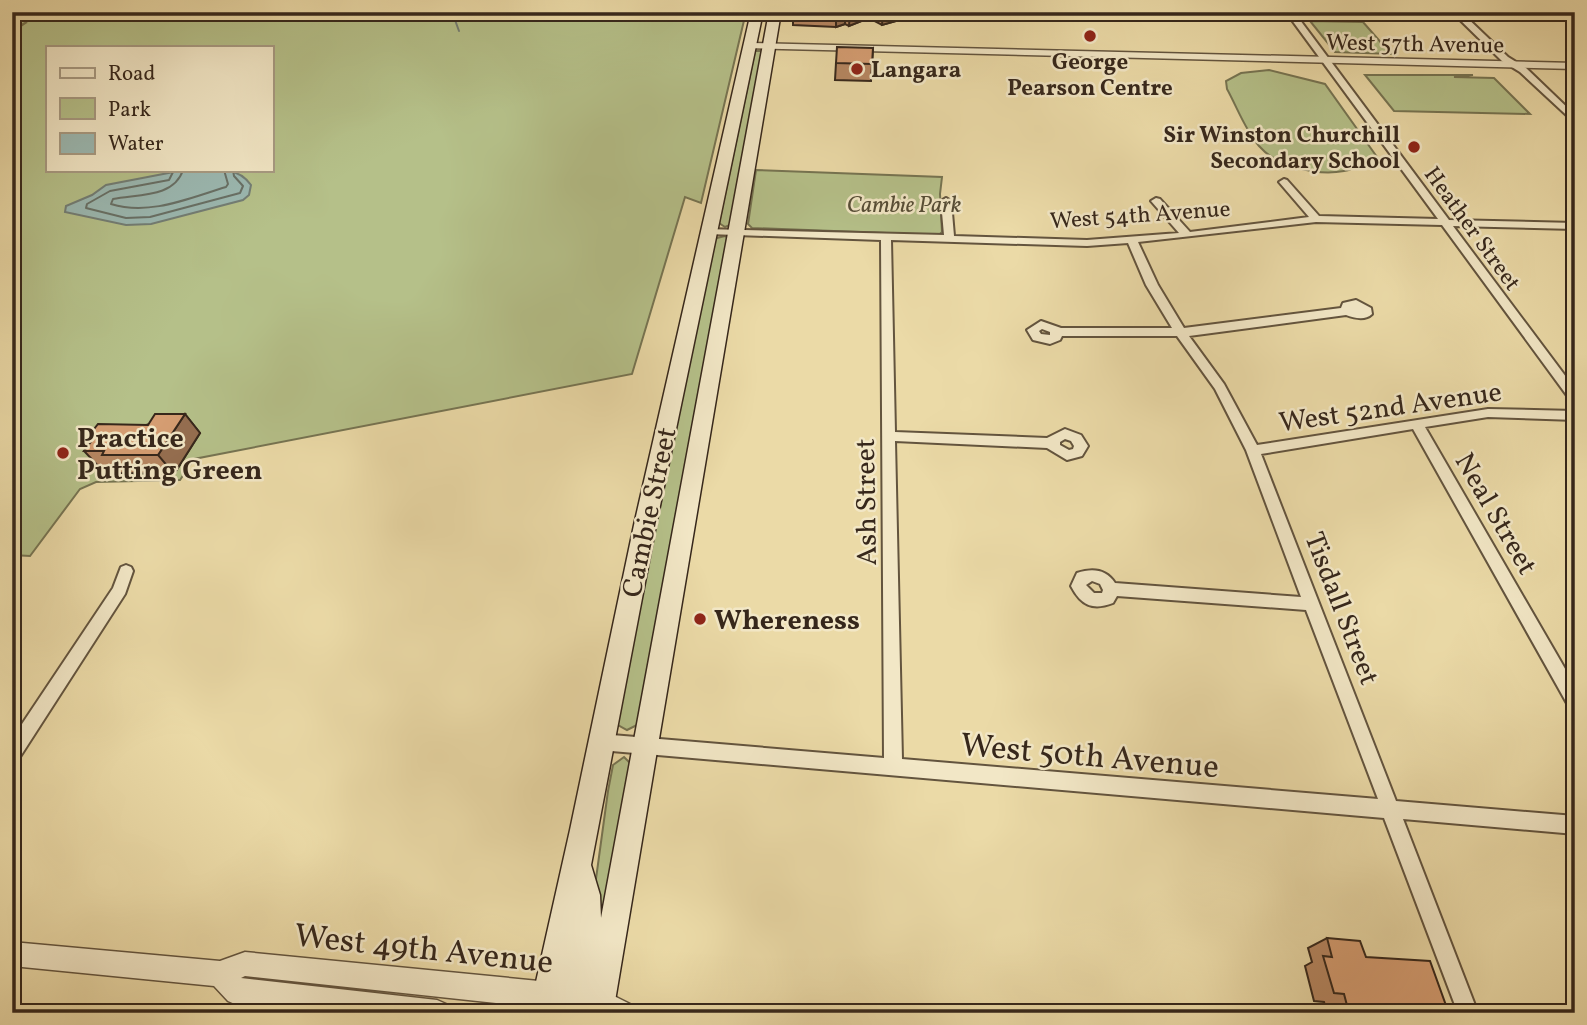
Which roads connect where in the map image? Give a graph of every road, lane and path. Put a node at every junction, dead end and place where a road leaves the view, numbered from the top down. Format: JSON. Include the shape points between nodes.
{"nodes":[{"id":1,"x":757,"y":12,"type":"edge"},
{"id":2,"x":775,"y":12,"type":"edge"},
{"id":3,"x":1290,"y":12,"type":"edge"},
{"id":4,"x":1456,"y":12,"type":"edge"},
{"id":5,"x":1475,"y":12,"type":"edge"},
{"id":6,"x":1575,"y":15,"type":"edge"},
{"id":7,"x":750,"y":46,"type":"junction"},
{"id":8,"x":769,"y":47,"type":"junction"},
{"id":9,"x":1325,"y":60,"type":"junction"},
{"id":10,"x":1514,"y":65,"type":"junction"},
{"id":11,"x":1575,"y":66,"type":"edge"},
{"id":12,"x":1575,"y":120,"type":"edge"},
{"id":13,"x":1284,"y":182,"type":"dead end"},
{"id":14,"x":946,"y":201,"type":"dead end"},
{"id":15,"x":1156,"y":201,"type":"dead end"},
{"id":16,"x":1316,"y":219,"type":"junction"},
{"id":17,"x":1444,"y":222,"type":"junction"},
{"id":18,"x":1575,"y":226,"type":"edge"},
{"id":19,"x":708,"y":231,"type":"junction"},
{"id":20,"x":738,"y":232,"type":"junction"},
{"id":21,"x":1187,"y":235,"type":"junction"},
{"id":22,"x":886,"y":237,"type":"junction"},
{"id":23,"x":949,"y":239,"type":"junction"},
{"id":24,"x":1132,"y":241,"type":"junction"},
{"id":25,"x":1347,"y":310,"type":"dead end"},
{"id":26,"x":1057,"y":332,"type":"dead end"},
{"id":27,"x":1181,"y":333,"type":"junction"},
{"id":28,"x":1575,"y":398,"type":"edge"},
{"id":29,"x":1575,"y":416,"type":"edge"},
{"id":30,"x":1416,"y":423,"type":"junction"},
{"id":31,"x":888,"y":436,"type":"junction"},
{"id":32,"x":1052,"y":443,"type":"dead end"},
{"id":33,"x":1253,"y":450,"type":"junction"},
{"id":34,"x":126,"y":571,"type":"dead end"},
{"id":35,"x":1111,"y":589,"type":"dead end"},
{"id":36,"x":1313,"y":604,"type":"junction"},
{"id":37,"x":1575,"y":702,"type":"edge"},
{"id":38,"x":600,"y":742,"type":"junction"},
{"id":39,"x":647,"y":746,"type":"junction"},
{"id":40,"x":12,"y":754,"type":"edge"},
{"id":41,"x":892,"y":767,"type":"junction"},
{"id":42,"x":1392,"y":810,"type":"junction"},
{"id":43,"x":1575,"y":825,"type":"edge"},
{"id":44,"x":12,"y":954,"type":"edge"},
{"id":45,"x":220,"y":974,"type":"junction"},
{"id":46,"x":579,"y":1007,"type":"edge"},
{"id":47,"x":436,"y":1013,"type":"edge"},
{"id":48,"x":1468,"y":1013,"type":"edge"}],
"edges":[{"from":1,"to":7,"type":"main road","name":"Cambie Street"},
{"from":2,"to":8,"type":"main road","name":"Cambie Street"},
{"from":3,"to":9,"type":"street","name":"Heather Street"},
{"from":4,"to":10,"type":"street"},
{"from":5,"to":6,"type":"street"},
{"from":7,"to":8,"type":"street","name":"West 57th Avenue"},
{"from":7,"to":19,"type":"main road","name":"Cambie Street"},
{"from":8,"to":9,"type":"street","name":"West 57th Avenue"},
{"from":8,"to":20,"type":"main road","name":"Cambie Street"},
{"from":9,"to":10,"type":"street","name":"West 57th Avenue"},
{"from":9,"to":17,"type":"street","name":"Heather Street"},
{"from":10,"to":11,"type":"street","name":"West 57th Avenue"},
{"from":10,"to":12,"type":"street"},
{"from":13,"to":16,"type":"street"},
{"from":14,"to":23,"type":"street"},
{"from":15,"to":21,"type":"street"},
{"from":16,"to":17,"type":"street","name":"West 54th Avenue"},
{"from":16,"to":21,"type":"street","name":"West 54th Avenue"},
{"from":17,"to":18,"type":"street","name":"West 54th Avenue"},
{"from":17,"to":28,"type":"street","name":"Heather Street"},
{"from":19,"to":20,"type":"street","name":"West 54th Avenue"},
{"from":19,"to":38,"type":"main road","name":"Cambie Street"},
{"from":20,"to":22,"type":"street","name":"West 54th Avenue"},
{"from":20,"to":39,"type":"main road","name":"Cambie Street"},
{"from":21,"to":24,"type":"street","name":"West 54th Avenue"},
{"from":22,"to":23,"type":"street","name":"West 54th Avenue"},
{"from":22,"to":31,"type":"street","name":"Ash Street"},
{"from":23,"to":24,"type":"street","name":"West 54th Avenue"},
{"from":24,"to":27,"type":"street","name":"Tisdall Street"},
{"from":25,"to":27,"type":"street"},
{"from":26,"to":27,"type":"street"},
{"from":27,"to":33,"type":"street","name":"Tisdall Street","via":[[1220,387]]},
{"from":29,"to":30,"type":"street","name":"West 52nd Avenue","via":[[1488,413]]},
{"from":30,"to":33,"type":"street","name":"West 52nd Avenue"},
{"from":30,"to":37,"type":"street","name":"Neal Street"},
{"from":31,"to":32,"type":"street"},
{"from":31,"to":41,"type":"street","name":"Ash Street"},
{"from":33,"to":36,"type":"street","name":"Tisdall Street"},
{"from":34,"to":40,"type":"street","via":[[120,590]]},
{"from":35,"to":36,"type":"street"},
{"from":36,"to":42,"type":"street","name":"Tisdall Street"},
{"from":38,"to":39,"type":"street","name":"West 50th Avenue"},
{"from":38,"to":46,"type":"main road","name":"Cambie Street","via":[[578,864],[587,902]]},
{"from":39,"to":41,"type":"street","name":"West 50th Avenue"},
{"from":39,"to":46,"type":"main road","name":"Cambie Street"},
{"from":41,"to":42,"type":"street","name":"West 50th Avenue"},
{"from":42,"to":43,"type":"street","name":"West 50th Avenue"},
{"from":42,"to":48,"type":"street","name":"Tisdall Street"},
{"from":44,"to":45,"type":"street","name":"West 49th Avenue"},
{"from":45,"to":46,"type":"street","name":"West 49th Avenue","via":[[245,964]]},
{"from":45,"to":47,"type":"street","name":"West 49th Avenue","via":[[237,992]]}]}
